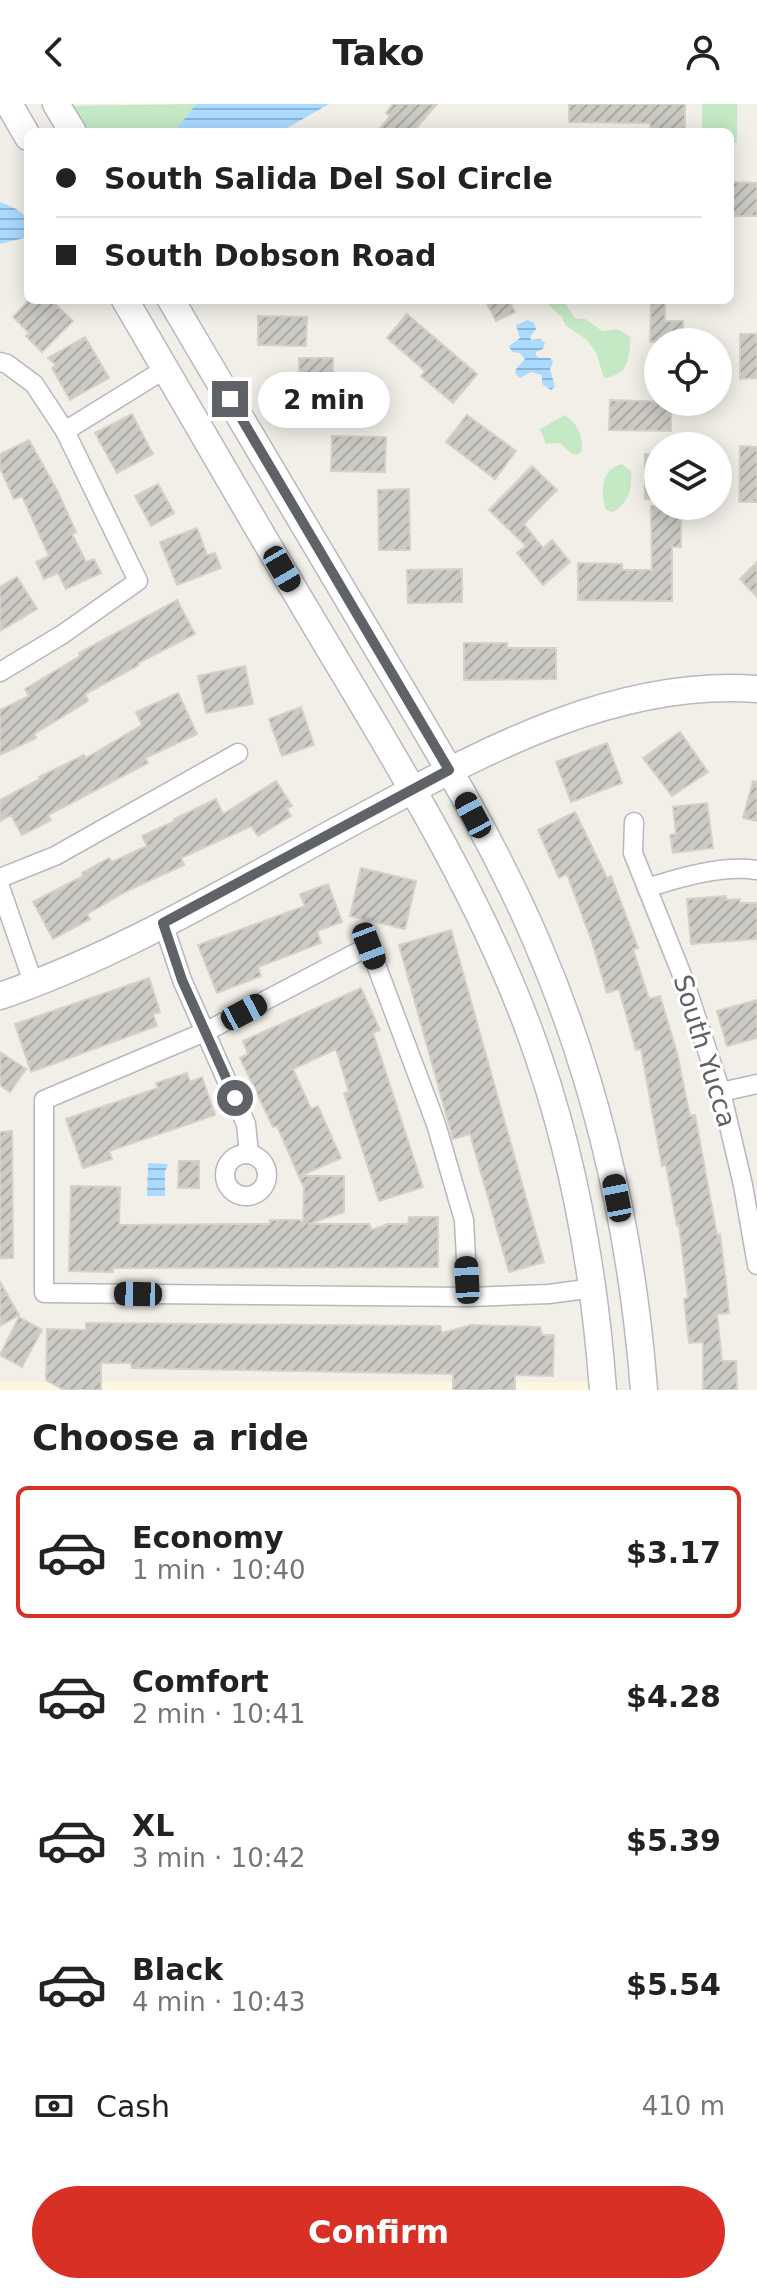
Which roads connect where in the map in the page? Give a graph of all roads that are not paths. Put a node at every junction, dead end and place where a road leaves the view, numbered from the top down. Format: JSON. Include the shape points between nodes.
{"nodes":[{"id":1,"x":9,"y":104,"type":"edge"},
{"id":2,"x":56,"y":104,"type":"edge"},
{"id":3,"x":71,"y":128,"type":"edge"},
{"id":4,"x":24,"y":130,"type":"edge"},
{"id":5,"x":127,"y":304,"type":"edge"},
{"id":6,"x":173,"y":304,"type":"edge"},
{"id":7,"x":0,"y":362,"type":"edge"},
{"id":8,"x":165,"y":369,"type":"junction"},
{"id":9,"x":65,"y":431,"type":"junction"},
{"id":10,"x":0,"y":672,"type":"edge"},
{"id":11,"x":757,"y":689,"type":"edge"},
{"id":12,"x":238,"y":753,"type":"dead end"},
{"id":13,"x":449,"y":770,"type":"junction"},
{"id":14,"x":413,"y":789,"type":"junction"},
{"id":15,"x":634,"y":822,"type":"dead end"},
{"id":16,"x":757,"y":870,"type":"edge"},
{"id":17,"x":0,"y":878,"type":"edge"},
{"id":18,"x":0,"y":887,"type":"edge"},
{"id":19,"x":647,"y":888,"type":"junction"},
{"id":20,"x":163,"y":923,"type":"junction"},
{"id":21,"x":34,"y":985,"type":"junction"},
{"id":22,"x":0,"y":996,"type":"edge"},
{"id":23,"x":207,"y":1031,"type":"junction"},
{"id":24,"x":757,"y":1084,"type":"edge"},
{"id":25,"x":721,"y":1092,"type":"junction"},
{"id":26,"x":249,"y":1154,"type":"dead end"},
{"id":27,"x":757,"y":1265,"type":"edge"},
{"id":28,"x":593,"y":1288,"type":"junction"},
{"id":29,"x":468,"y":1297,"type":"junction"},
{"id":30,"x":603,"y":1390,"type":"edge"},
{"id":31,"x":644,"y":1390,"type":"edge"}],
"edges":[{"from":1,"to":4,"type":"main road"},
{"from":2,"to":3,"type":"main road"},
{"from":5,"to":8,"type":"main road"},
{"from":6,"to":13,"type":"main road"},
{"from":7,"to":9,"type":"street","via":[[34,384]]},
{"from":8,"to":9,"type":"street"},
{"from":8,"to":14,"type":"main road"},
{"from":9,"to":10,"type":"street","via":[[138,581]]},
{"from":11,"to":13,"type":"main road","via":[[713,688],[607,706]]},
{"from":12,"to":17,"type":"street","via":[[55,856]]},
{"from":13,"to":14,"type":"main road"},
{"from":13,"to":31,"type":"main road","via":[[537,942],[582,1062],[622,1224]]},
{"from":14,"to":20,"type":"main road"},
{"from":14,"to":28,"type":"main road","via":[[472,899],[529,1029],[566,1150]]},
{"from":15,"to":19,"type":"street","name":"South Yucca","via":[[633,853]]},
{"from":16,"to":19,"type":"street","via":[[690,875]]},
{"from":18,"to":21,"type":"street"},
{"from":19,"to":25,"type":"street","name":"South Yucca"},
{"from":20,"to":21,"type":"main road"},
{"from":20,"to":23,"type":"street"},
{"from":21,"to":22,"type":"main road"},
{"from":23,"to":26,"type":"street","via":[[246,1124]]},
{"from":23,"to":29,"type":"street","via":[[369,946],[436,1124],[464,1220]]},
{"from":23,"to":29,"type":"street","via":[[44,1100],[44,1293]]},
{"from":24,"to":25,"type":"street"},
{"from":25,"to":27,"type":"street","name":"South Yucca"},
{"from":28,"to":29,"type":"street"},
{"from":28,"to":30,"type":"main road"}]}
